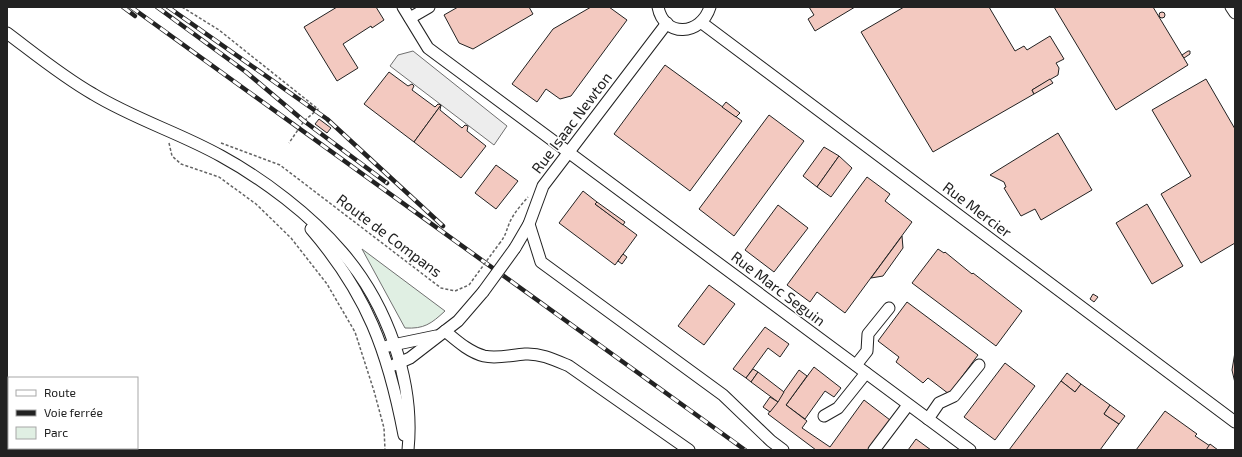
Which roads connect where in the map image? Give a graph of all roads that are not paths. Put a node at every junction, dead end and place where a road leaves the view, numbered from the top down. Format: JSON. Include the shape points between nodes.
{"nodes":[{"id":1,"x":403,"y":7,"type":"edge"},
{"id":2,"x":429,"y":7,"type":"edge"},
{"id":3,"x":658,"y":7,"type":"edge"},
{"id":4,"x":710,"y":7,"type":"edge"},
{"id":5,"x":1231,"y":7,"type":"edge"},
{"id":6,"x":1235,"y":13,"type":"edge"},
{"id":7,"x":410,"y":18,"type":"junction"},
{"id":8,"x":702,"y":22,"type":"junction"},
{"id":9,"x":667,"y":23,"type":"junction"},
{"id":10,"x":7,"y":33,"type":"edge"},
{"id":11,"x":569,"y":152,"type":"junction"},
{"id":12,"x":289,"y":203,"type":"junction"},
{"id":13,"x":529,"y":224,"type":"junction"},
{"id":14,"x":889,"y":308,"type":"dead end"},
{"id":15,"x":442,"y":333,"type":"junction"},
{"id":16,"x":394,"y":346,"type":"junction"},
{"id":17,"x":383,"y":347,"type":"junction"},
{"id":18,"x":400,"y":364,"type":"junction"},
{"id":19,"x":856,"y":365,"type":"junction"},
{"id":20,"x":979,"y":365,"type":"dead end"},
{"id":21,"x":388,"y":367,"type":"junction"},
{"id":22,"x":866,"y":372,"type":"junction"},
{"id":23,"x":908,"y":404,"type":"junction"},
{"id":24,"x":824,"y":416,"type":"dead end"},
{"id":25,"x":928,"y":419,"type":"junction"},
{"id":26,"x":1235,"y":422,"type":"edge"},
{"id":27,"x":407,"y":450,"type":"edge"},
{"id":28,"x":689,"y":450,"type":"edge"},
{"id":29,"x":783,"y":450,"type":"edge"},
{"id":30,"x":874,"y":450,"type":"edge"},
{"id":31,"x":970,"y":450,"type":"edge"}],
"edges":[{"from":1,"to":7,"type":"street","name":"Rue Marc Seguin"},
{"from":2,"to":7,"type":"street"},
{"from":3,"to":9,"type":"street","via":[[659,13]]},
{"from":4,"to":8,"type":"street"},
{"from":5,"to":6,"type":"street"},
{"from":7,"to":11,"type":"street","name":"Rue Marc Seguin","via":[[428,48]]},
{"from":8,"to":9,"type":"street","via":[[687,29],[679,29]]},
{"from":8,"to":26,"type":"street","name":"Rue Mercier"},
{"from":9,"to":11,"type":"street","name":"Rue Isaac Newton"},
{"from":10,"to":12,"type":"street","via":[[93,94],[248,171]]},
{"from":11,"to":13,"type":"street","name":"Rue Isaac Newton","via":[[543,186]]},
{"from":11,"to":19,"type":"street","name":"Rue Marc Seguin"},
{"from":12,"to":16,"type":"street","via":[[343,252],[374,299]]},
{"from":12,"to":17,"type":"street","via":[[332,255],[352,284]]},
{"from":13,"to":15,"type":"street","name":"Rue Isaac Newton","bridge":true,"via":[[483,292],[465,314]]},
{"from":13,"to":29,"type":"street","via":[[541,262],[723,395]]},
{"from":14,"to":19,"type":"street","via":[[868,334],[867,351]]},
{"from":15,"to":16,"type":"street"},
{"from":15,"to":18,"type":"street","name":"Rue Isaac Newton"},
{"from":15,"to":28,"type":"street","via":[[484,356],[526,354],[556,360],[569,366]]},
{"from":16,"to":17,"type":"street"},
{"from":16,"to":18,"type":"street"},
{"from":17,"to":21,"type":"street"},
{"from":18,"to":21,"type":"street"},
{"from":18,"to":27,"type":"street","via":[[409,415]]},
{"from":19,"to":22,"type":"street","name":"Rue Marc Seguin"},
{"from":20,"to":25,"type":"street","via":[[954,396],[939,403]]},
{"from":21,"to":27,"type":"street"},
{"from":22,"to":23,"type":"street","name":"Rue Marc Seguin"},
{"from":22,"to":24,"type":"street","via":[[838,408]]},
{"from":23,"to":25,"type":"street","name":"Rue Marc Seguin"},
{"from":23,"to":30,"type":"street"},
{"from":25,"to":31,"type":"street","name":"Rue Marc Seguin"}]}
